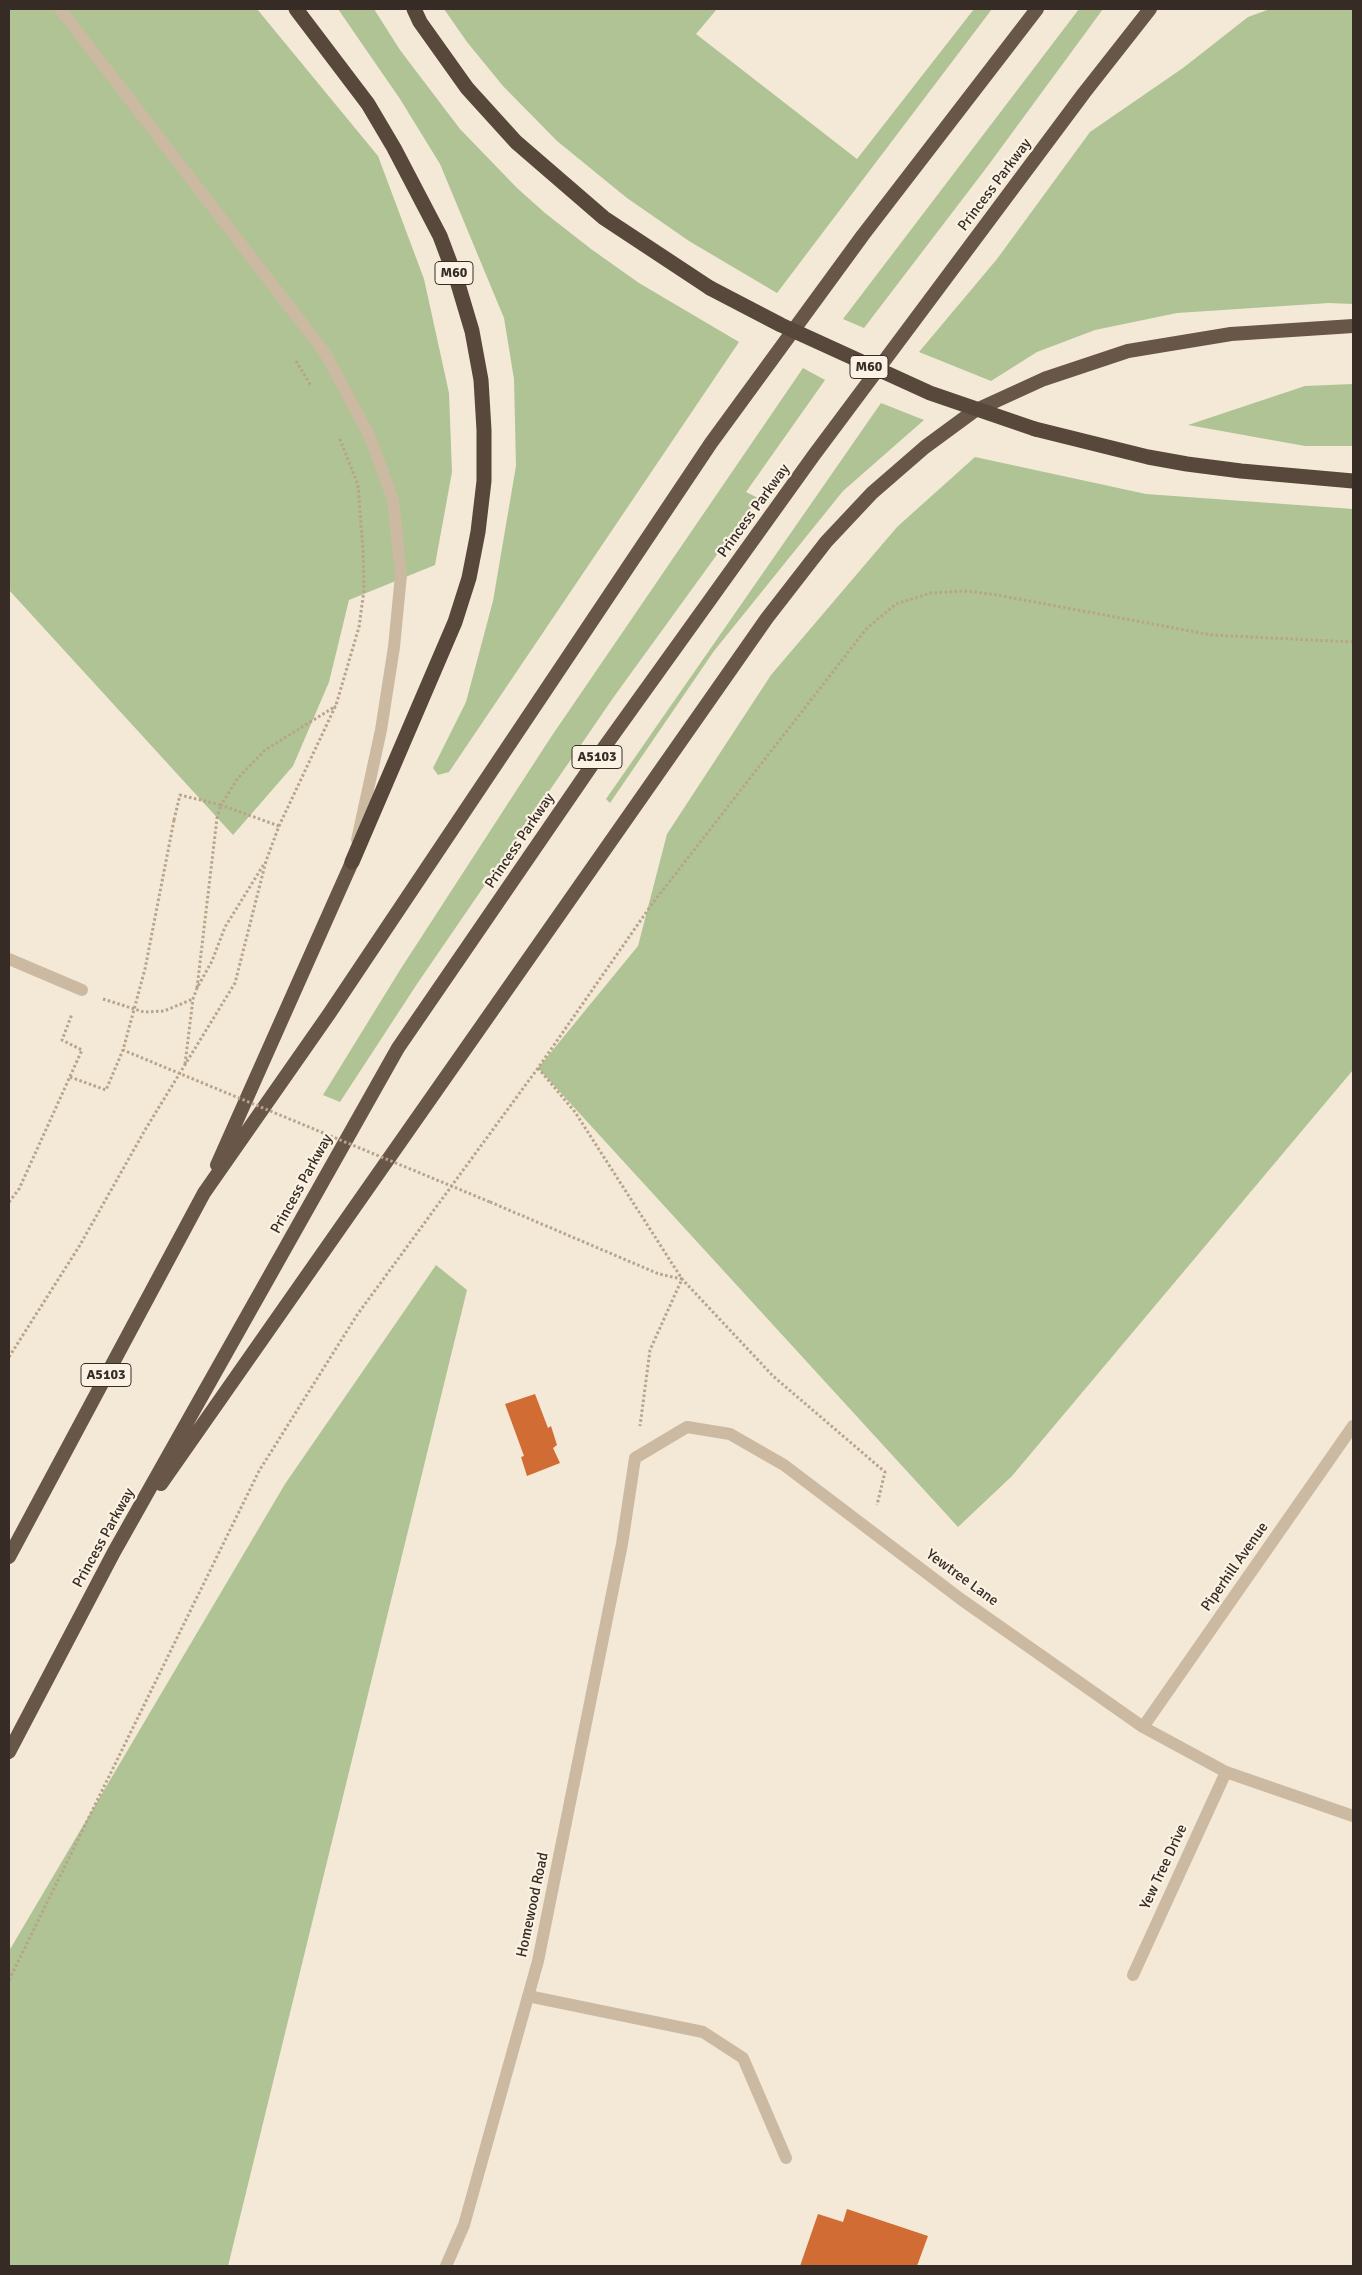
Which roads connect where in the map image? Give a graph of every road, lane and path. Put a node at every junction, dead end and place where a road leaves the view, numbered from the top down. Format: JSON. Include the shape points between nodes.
{"nodes":[{"id":1,"x":60,"y":9,"type":"edge"},
{"id":2,"x":296,"y":9,"type":"edge"},
{"id":3,"x":414,"y":9,"type":"edge"},
{"id":4,"x":1037,"y":9,"type":"edge"},
{"id":5,"x":1150,"y":9,"type":"edge"},
{"id":6,"x":1353,"y":326,"type":"edge"},
{"id":7,"x":294,"y":358,"type":"dead end"},
{"id":8,"x":313,"y":389,"type":"dead end"},
{"id":9,"x":336,"y":430,"type":"dead end"},
{"id":10,"x":1353,"y":481,"type":"edge"},
{"id":11,"x":1353,"y":642,"type":"edge"},
{"id":12,"x":336,"y":705,"type":"junction"},
{"id":13,"x":221,"y":805,"type":"junction"},
{"id":14,"x":279,"y":826,"type":"junction"},
{"id":15,"x":266,"y":860,"type":"junction"},
{"id":16,"x":352,"y":862,"type":"junction"},
{"id":17,"x":9,"y":959,"type":"edge"},
{"id":18,"x":197,"y":988,"type":"junction"},
{"id":19,"x":82,"y":990,"type":"junction"},
{"id":20,"x":193,"y":999,"type":"junction"},
{"id":21,"x":123,"y":1050,"type":"junction"},
{"id":22,"x":185,"y":1067,"type":"junction"},
{"id":23,"x":538,"y":1068,"type":"junction"},
{"id":24,"x":70,"y":1077,"type":"junction"},
{"id":25,"x":204,"y":1193,"type":"junction"},
{"id":26,"x":9,"y":1202,"type":"edge"},
{"id":27,"x":682,"y":1279,"type":"junction"},
{"id":28,"x":9,"y":1357,"type":"edge"},
{"id":29,"x":1353,"y":1426,"type":"edge"},
{"id":30,"x":635,"y":1458,"type":"junction"},
{"id":31,"x":872,"y":1532,"type":"junction"},
{"id":32,"x":114,"y":1552,"type":"junction"},
{"id":33,"x":9,"y":1557,"type":"edge"},
{"id":34,"x":1143,"y":1727,"type":"junction"},
{"id":35,"x":9,"y":1752,"type":"edge"},
{"id":36,"x":1226,"y":1772,"type":"junction"},
{"id":37,"x":1353,"y":1816,"type":"edge"},
{"id":38,"x":1133,"y":1975,"type":"dead end"},
{"id":39,"x":9,"y":1980,"type":"edge"},
{"id":40,"x":528,"y":1996,"type":"junction"},
{"id":41,"x":786,"y":2158,"type":"dead end"},
{"id":42,"x":446,"y":2266,"type":"edge"}],
"edges":[{"from":1,"to":16,"type":"street","via":[[325,353],[370,437],[393,500],[401,575],[394,648],[381,730]]},
{"from":2,"to":16,"type":"highway","number":"M60","via":[[368,104],[440,236],[472,331],[481,380],[484,482],[469,578],[438,665]]},
{"from":3,"to":10,"type":"highway","number":"M60","bridge":true,"via":[[467,88],[516,142],[604,218],[710,288],[797,333],[930,393],[1036,429],[1187,464]]},
{"from":4,"to":25,"type":"highway","number":"A5103","via":[[863,235],[711,442],[329,1014]]},
{"from":5,"to":32,"type":"highway","name":"Princess Parkway","number":"A5103","via":[[808,463],[603,749],[398,1048]]},
{"from":6,"to":32,"type":"highway","via":[[1231,334],[1128,350],[1044,379],[974,411],[925,447],[872,493],[826,542],[767,618]]},
{"from":7,"to":8,"type":"path"},
{"from":9,"to":12,"type":"path","via":[[358,485],[364,571],[359,627]]},
{"from":11,"to":23,"type":"path","via":[[1212,635],[967,591],[931,593],[896,604],[868,628],[652,904]]},
{"from":12,"to":13,"type":"path","via":[[265,750],[238,778]]},
{"from":12,"to":14,"type":"path"},
{"from":13,"to":14,"type":"path"},
{"from":13,"to":18,"type":"path"},
{"from":13,"to":21,"type":"path","bridge":true,"via":[[180,795],[145,969]]},
{"from":14,"to":15,"type":"path"},
{"from":15,"to":18,"type":"path","via":[[225,927]]},
{"from":15,"to":22,"type":"path","via":[[236,983]]},
{"from":16,"to":25,"type":"highway"},
{"from":17,"to":19,"type":"street"},
{"from":18,"to":20,"type":"path"},
{"from":19,"to":20,"type":"path","via":[[144,1012],[164,1011]]},
{"from":19,"to":24,"type":"path","via":[[62,1040],[82,1050]]},
{"from":20,"to":22,"type":"path"},
{"from":21,"to":24,"type":"path","via":[[106,1090]]},
{"from":21,"to":27,"type":"path","bridge":true,"via":[[659,1274]]},
{"from":22,"to":28,"type":"path","via":[[144,1130],[80,1245]]},
{"from":23,"to":27,"type":"path","via":[[575,1112]]},
{"from":23,"to":39,"type":"path","via":[[357,1315],[260,1471]]},
{"from":24,"to":26,"type":"path","via":[[18,1190]]},
{"from":25,"to":33,"type":"highway","number":"A5103"},
{"from":27,"to":30,"type":"path","via":[[650,1350]]},
{"from":27,"to":31,"type":"path","via":[[773,1376],[884,1472]]},
{"from":29,"to":34,"type":"street","name":"Piperhill Avenue"},
{"from":30,"to":31,"type":"street","name":"Yewtree Lane","via":[[687,1427],[730,1434],[784,1465]]},
{"from":30,"to":40,"type":"street","name":"Homewood Road","via":[[622,1544],[538,1961]]},
{"from":31,"to":34,"type":"street","name":"Yewtree Lane","via":[[962,1600]]},
{"from":32,"to":35,"type":"highway","name":"Princess Parkway","number":"A5103"},
{"from":34,"to":36,"type":"street","name":"Yewtree Lane"},
{"from":36,"to":37,"type":"street","name":"Yewtree Lane"},
{"from":36,"to":38,"type":"street","name":"Yew Tree Drive"},
{"from":40,"to":41,"type":"street","via":[[703,2032],[743,2058]]},
{"from":40,"to":42,"type":"street","name":"Homewood Road","via":[[464,2225]]}]}
